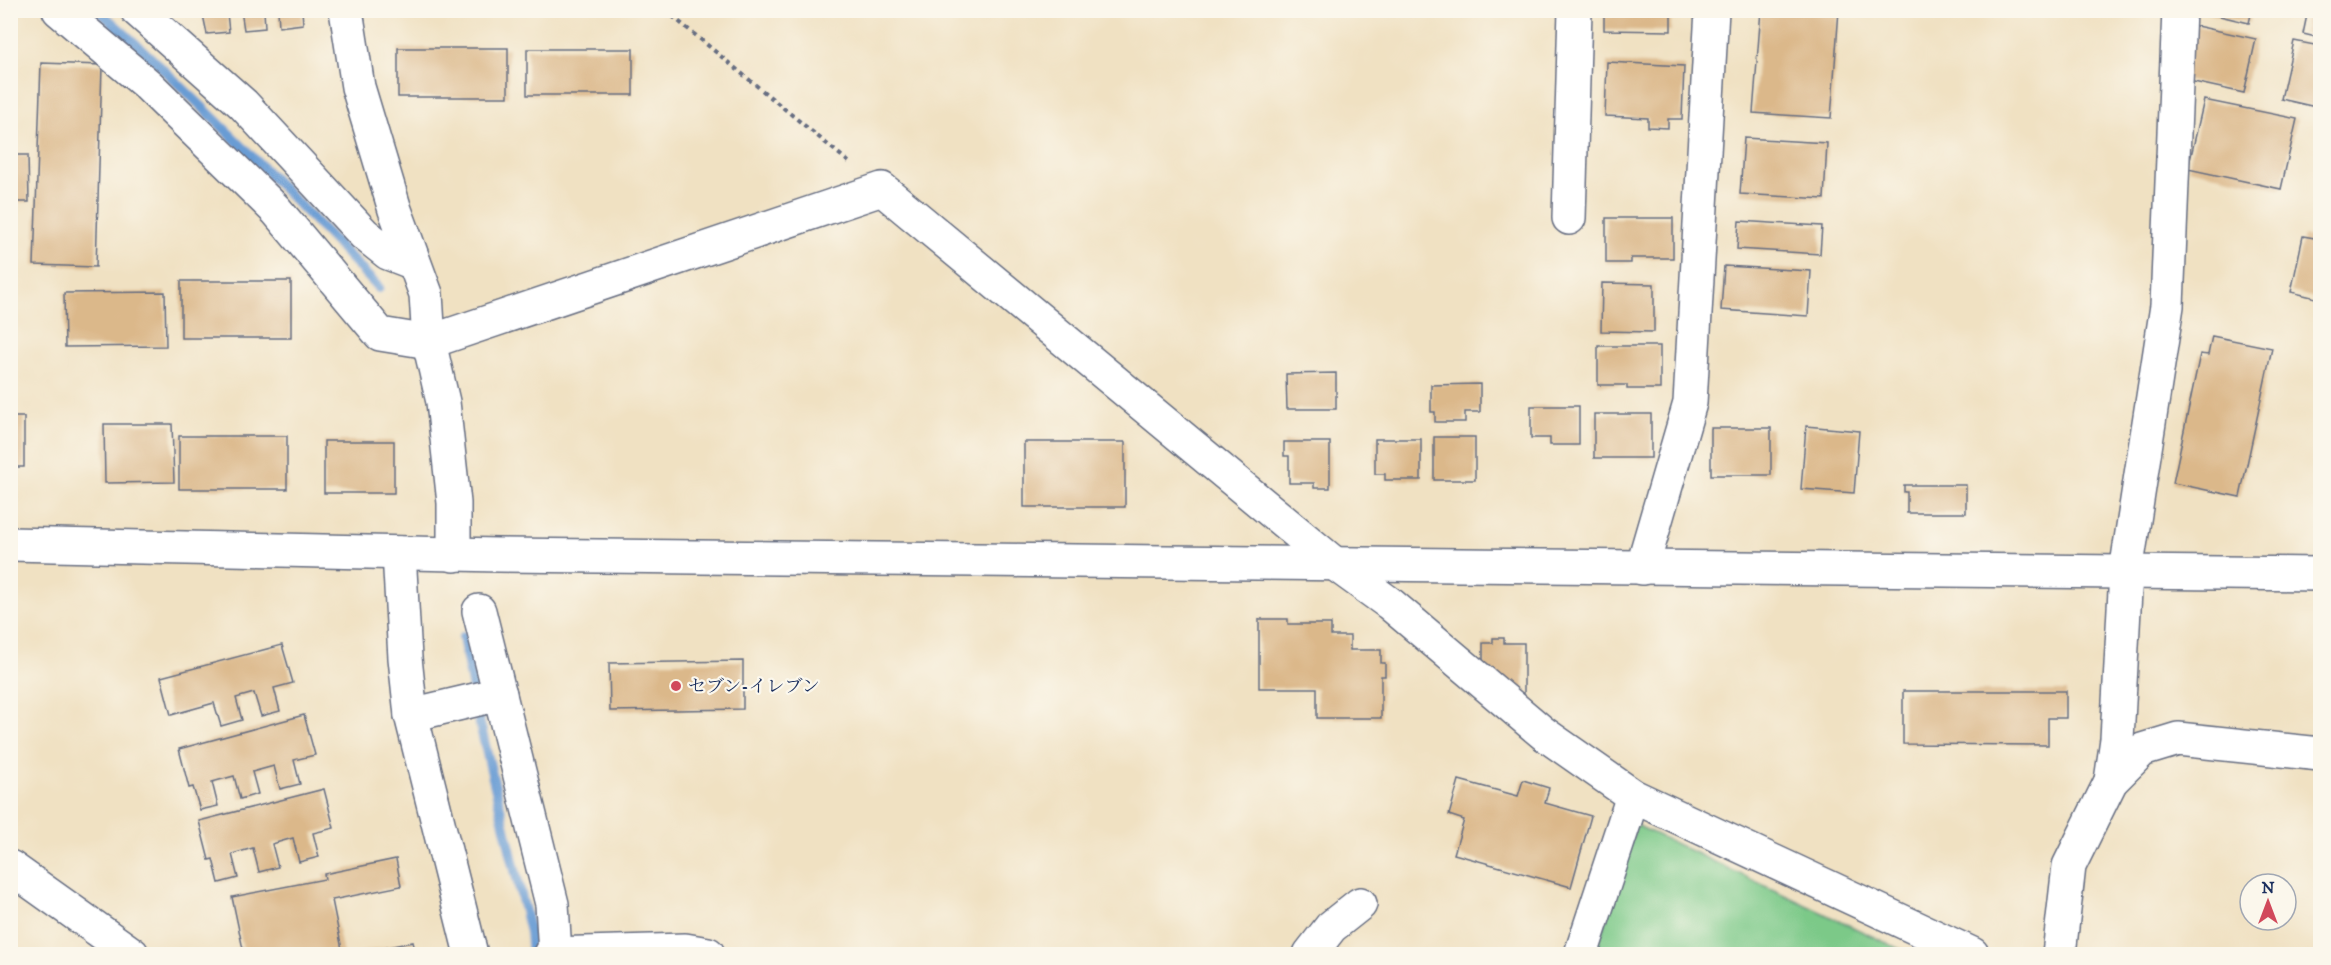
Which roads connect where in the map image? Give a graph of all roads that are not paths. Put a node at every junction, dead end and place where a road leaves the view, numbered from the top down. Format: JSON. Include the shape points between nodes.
{"nodes":[{"id":1,"x":59,"y":10,"type":"edge"},
{"id":2,"x":138,"y":10,"type":"edge"},
{"id":3,"x":346,"y":10,"type":"edge"},
{"id":4,"x":1575,"y":10,"type":"edge"},
{"id":5,"x":1712,"y":10,"type":"edge"},
{"id":6,"x":2179,"y":10,"type":"edge"},
{"id":7,"x":1569,"y":218,"type":"dead end"},
{"id":8,"x":414,"y":263,"type":"junction"},
{"id":9,"x":429,"y":342,"type":"junction"},
{"id":10,"x":10,"y":544,"type":"edge"},
{"id":11,"x":399,"y":553,"type":"junction"},
{"id":12,"x":454,"y":555,"type":"junction"},
{"id":13,"x":1335,"y":564,"type":"junction"},
{"id":14,"x":1642,"y":568,"type":"junction"},
{"id":15,"x":2126,"y":573,"type":"junction"},
{"id":16,"x":2320,"y":574,"type":"edge"},
{"id":17,"x":479,"y":611,"type":"dead end"},
{"id":18,"x":484,"y":697,"type":"junction"},
{"id":19,"x":411,"y":715,"type":"junction"},
{"id":20,"x":2320,"y":754,"type":"edge"},
{"id":21,"x":2111,"y":781,"type":"junction"},
{"id":22,"x":1633,"y":796,"type":"junction"},
{"id":23,"x":10,"y":867,"type":"edge"},
{"id":24,"x":1360,"y":904,"type":"dead end"},
{"id":25,"x":132,"y":954,"type":"edge"},
{"id":26,"x":471,"y":954,"type":"edge"},
{"id":27,"x":550,"y":954,"type":"edge"},
{"id":28,"x":555,"y":954,"type":"edge"},
{"id":29,"x":708,"y":954,"type":"edge"},
{"id":30,"x":1310,"y":954,"type":"edge"},
{"id":31,"x":1581,"y":954,"type":"edge"},
{"id":32,"x":1972,"y":954,"type":"edge"},
{"id":33,"x":2059,"y":954,"type":"edge"}],
"edges":[{"from":1,"to":9,"type":"street","via":[[148,85],[276,210],[381,334]]},
{"from":2,"to":8,"type":"street","via":[[243,104],[364,234],[388,253]]},
{"from":3,"to":8,"type":"street","via":[[358,87]]},
{"from":4,"to":7,"type":"street"},
{"from":5,"to":14,"type":"street","via":[[1690,403]]},
{"from":6,"to":15,"type":"street","via":[[2167,306]]},
{"from":8,"to":9,"type":"street","via":[[426,294]]},
{"from":9,"to":12,"type":"street","via":[[444,414],[454,503]]},
{"from":9,"to":13,"type":"street","via":[[882,189]]},
{"from":10,"to":11,"type":"street"},
{"from":11,"to":12,"type":"street"},
{"from":11,"to":19,"type":"street"},
{"from":12,"to":13,"type":"street"},
{"from":13,"to":14,"type":"street"},
{"from":13,"to":22,"type":"street","via":[[1389,603],[1543,733]]},
{"from":14,"to":15,"type":"street"},
{"from":15,"to":16,"type":"street"},
{"from":15,"to":21,"type":"street"},
{"from":17,"to":18,"type":"street"},
{"from":18,"to":19,"type":"street"},
{"from":18,"to":28,"type":"street","via":[[552,904]]},
{"from":19,"to":26,"type":"street"},
{"from":20,"to":21,"type":"street","via":[[2178,739],[2142,750]]},
{"from":21,"to":33,"type":"street","via":[[2069,866]]},
{"from":22,"to":31,"type":"street"},
{"from":22,"to":32,"type":"street"},
{"from":23,"to":25,"type":"street"},
{"from":24,"to":30,"type":"street","via":[[1331,927]]},
{"from":27,"to":28,"type":"street"},
{"from":28,"to":29,"type":"street","via":[[685,950]]}]}
